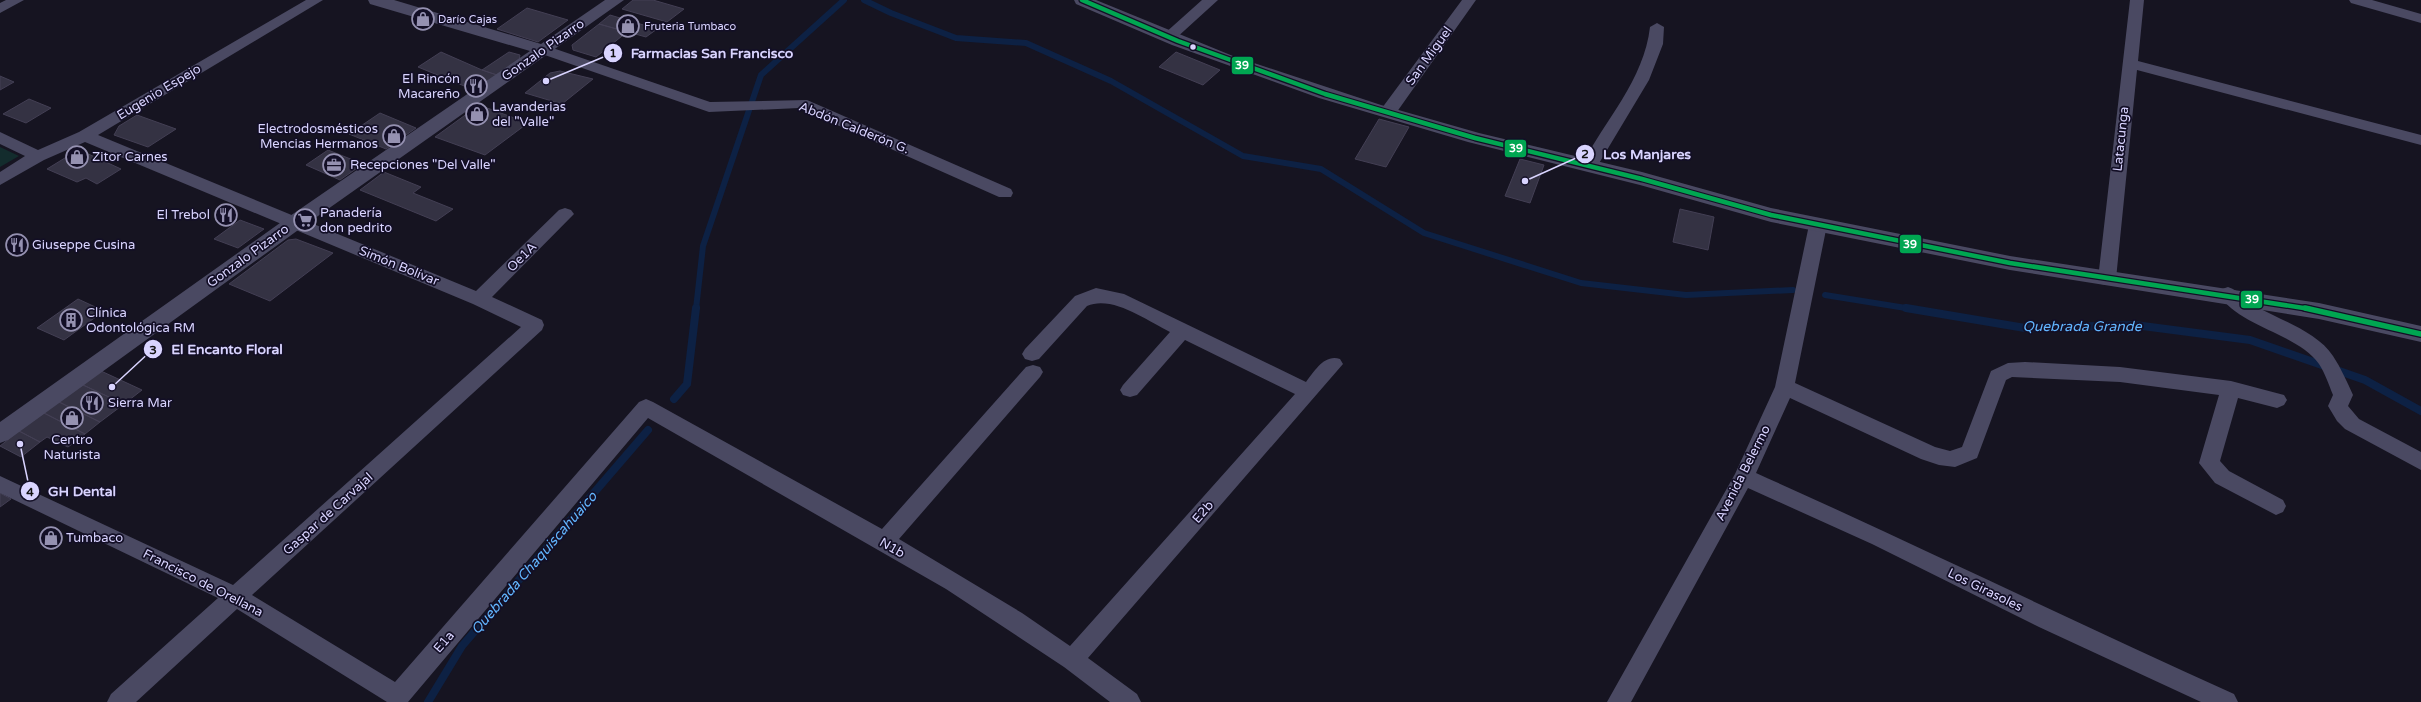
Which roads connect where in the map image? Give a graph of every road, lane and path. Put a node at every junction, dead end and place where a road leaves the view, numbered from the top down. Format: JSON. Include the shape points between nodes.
{"nodes":[{"id":1,"x":17,"y":0,"type":"edge"},
{"id":2,"x":316,"y":0,"type":"edge"},
{"id":3,"x":376,"y":0,"type":"edge"},
{"id":4,"x":616,"y":0,"type":"edge"},
{"id":5,"x":1082,"y":0,"type":"edge"},
{"id":6,"x":1211,"y":0,"type":"edge"},
{"id":7,"x":1470,"y":0,"type":"edge"},
{"id":8,"x":2137,"y":0,"type":"edge"},
{"id":9,"x":2356,"y":0,"type":"edge"},
{"id":10,"x":0,"y":9,"type":"edge"},
{"id":11,"x":2421,"y":19,"type":"edge"},
{"id":12,"x":1656,"y":27,"type":"dead end"},
{"id":13,"x":1169,"y":37,"type":"junction"},
{"id":14,"x":544,"y":50,"type":"junction"},
{"id":15,"x":2129,"y":63,"type":"junction"},
{"id":16,"x":1388,"y":112,"type":"junction"},
{"id":17,"x":85,"y":136,"type":"junction"},
{"id":18,"x":0,"y":137,"type":"edge"},
{"id":19,"x":2421,"y":140,"type":"edge"},
{"id":20,"x":38,"y":156,"type":"junction"},
{"id":21,"x":1590,"y":166,"type":"junction"},
{"id":22,"x":0,"y":179,"type":"edge"},
{"id":23,"x":1006,"y":192,"type":"dead end"},
{"id":24,"x":565,"y":214,"type":"dead end"},
{"id":25,"x":294,"y":223,"type":"junction"},
{"id":26,"x":1818,"y":225,"type":"junction"},
{"id":27,"x":2107,"y":279,"type":"junction"},
{"id":28,"x":2228,"y":294,"type":"junction"},
{"id":29,"x":479,"y":299,"type":"junction"},
{"id":30,"x":535,"y":325,"type":"joint"},
{"id":31,"x":1183,"y":330,"type":"junction"},
{"id":32,"x":2421,"y":334,"type":"edge"},
{"id":33,"x":1333,"y":364,"type":"dead end"},
{"id":34,"x":1785,"y":388,"type":"junction"},
{"id":35,"x":2231,"y":388,"type":"junction"},
{"id":36,"x":1130,"y":390,"type":"dead end"},
{"id":37,"x":1309,"y":392,"type":"junction"},
{"id":38,"x":2277,"y":400,"type":"dead end"},
{"id":39,"x":646,"y":407,"type":"joint"},
{"id":40,"x":0,"y":434,"type":"edge"},
{"id":41,"x":2421,"y":462,"type":"edge"},
{"id":42,"x":1744,"y":477,"type":"junction"},
{"id":43,"x":0,"y":484,"type":"edge"},
{"id":44,"x":2276,"y":506,"type":"dead end"},
{"id":45,"x":883,"y":543,"type":"junction"},
{"id":46,"x":237,"y":597,"type":"junction"},
{"id":47,"x":1073,"y":659,"type":"junction"},
{"id":48,"x":398,"y":696,"type":"joint"},
{"id":49,"x":119,"y":702,"type":"edge"},
{"id":50,"x":1129,"y":702,"type":"edge"},
{"id":51,"x":1619,"y":702,"type":"edge"},
{"id":52,"x":2226,"y":702,"type":"edge"}],
"edges":[{"from":1,"to":10,"type":"street"},
{"from":2,"to":17,"type":"street","name":"Eugenio Espejo"},
{"from":3,"to":14,"type":"street","name":"Abdón Calderón G."},
{"from":4,"to":14,"type":"street","name":"Gonzalo Pizarro"},
{"from":5,"to":13,"type":"street"},
{"from":6,"to":13,"type":"street"},
{"from":7,"to":16,"type":"street","name":"San Miguel"},
{"from":8,"to":15,"type":"street","name":"Latacunga"},
{"from":9,"to":11,"type":"street"},
{"from":12,"to":21,"type":"street","via":[[1657,36],[1651,60],[1599,144]]},
{"from":13,"to":16,"type":"street","via":[[1265,75]]},
{"from":14,"to":23,"type":"street","name":"Abdón Calderón G.","via":[[709,107],[801,103]]},
{"from":14,"to":25,"type":"street","name":"Gonzalo Pizarro"},
{"from":15,"to":19,"type":"street"},
{"from":15,"to":27,"type":"street","name":"Latacunga"},
{"from":16,"to":21,"type":"street","via":[[1476,138]]},
{"from":17,"to":20,"type":"street","name":"Eugenio Espejo"},
{"from":17,"to":25,"type":"street","name":"Simón Bolívar"},
{"from":18,"to":20,"type":"street"},
{"from":20,"to":22,"type":"street","name":"Eugenio Espejo"},
{"from":21,"to":26,"type":"street"},
{"from":24,"to":29,"type":"street","name":"Oe1A"},
{"from":25,"to":29,"type":"street","name":"Simón Bolívar"},
{"from":25,"to":40,"type":"street","name":"Gonzalo Pizarro"},
{"from":26,"to":27,"type":"street"},
{"from":26,"to":34,"type":"street","name":"Avenida Belermo"},
{"from":27,"to":28,"type":"street"},
{"from":28,"to":32,"type":"street","via":[[2382,323]]},
{"from":28,"to":41,"type":"street","via":[[2250,312],[2303,340],[2326,360],[2343,395],[2338,406],[2352,424]]},
{"from":29,"to":30,"type":"street","name":"Simón Bolívar"},
{"from":30,"to":46,"type":"street","name":"Gaspar de Carvajal"},
{"from":31,"to":36,"type":"street"},
{"from":31,"to":37,"type":"street"},
{"from":31,"to":45,"type":"street","via":[[1118,300],[1096,295],[1081,302]]},
{"from":33,"to":37,"type":"street","name":"E2b"},
{"from":34,"to":35,"type":"street","via":[[1928,453],[1955,460],[1970,452],[1998,376],[2008,370],[2025,368],[2127,374]]},
{"from":34,"to":42,"type":"street","name":"Avenida Belermo"},
{"from":35,"to":38,"type":"street"},
{"from":35,"to":44,"type":"street","via":[[2208,463],[2222,477]]},
{"from":37,"to":47,"type":"street","name":"E2b"},
{"from":39,"to":45,"type":"street","name":"N1b"},
{"from":39,"to":48,"type":"street","name":"E1a"},
{"from":42,"to":51,"type":"street","name":"Avenida Belermo"},
{"from":42,"to":52,"type":"street","name":"Los Girasoles","via":[[1880,538],[2047,620]]},
{"from":43,"to":46,"type":"street","name":"Francisco de Orellana"},
{"from":45,"to":47,"type":"street","name":"N1b"},
{"from":46,"to":48,"type":"street","name":"Francisco de Orellana"},
{"from":46,"to":49,"type":"street","name":"Gaspar de Carvajal"},
{"from":47,"to":50,"type":"street","name":"N1b"}]}
